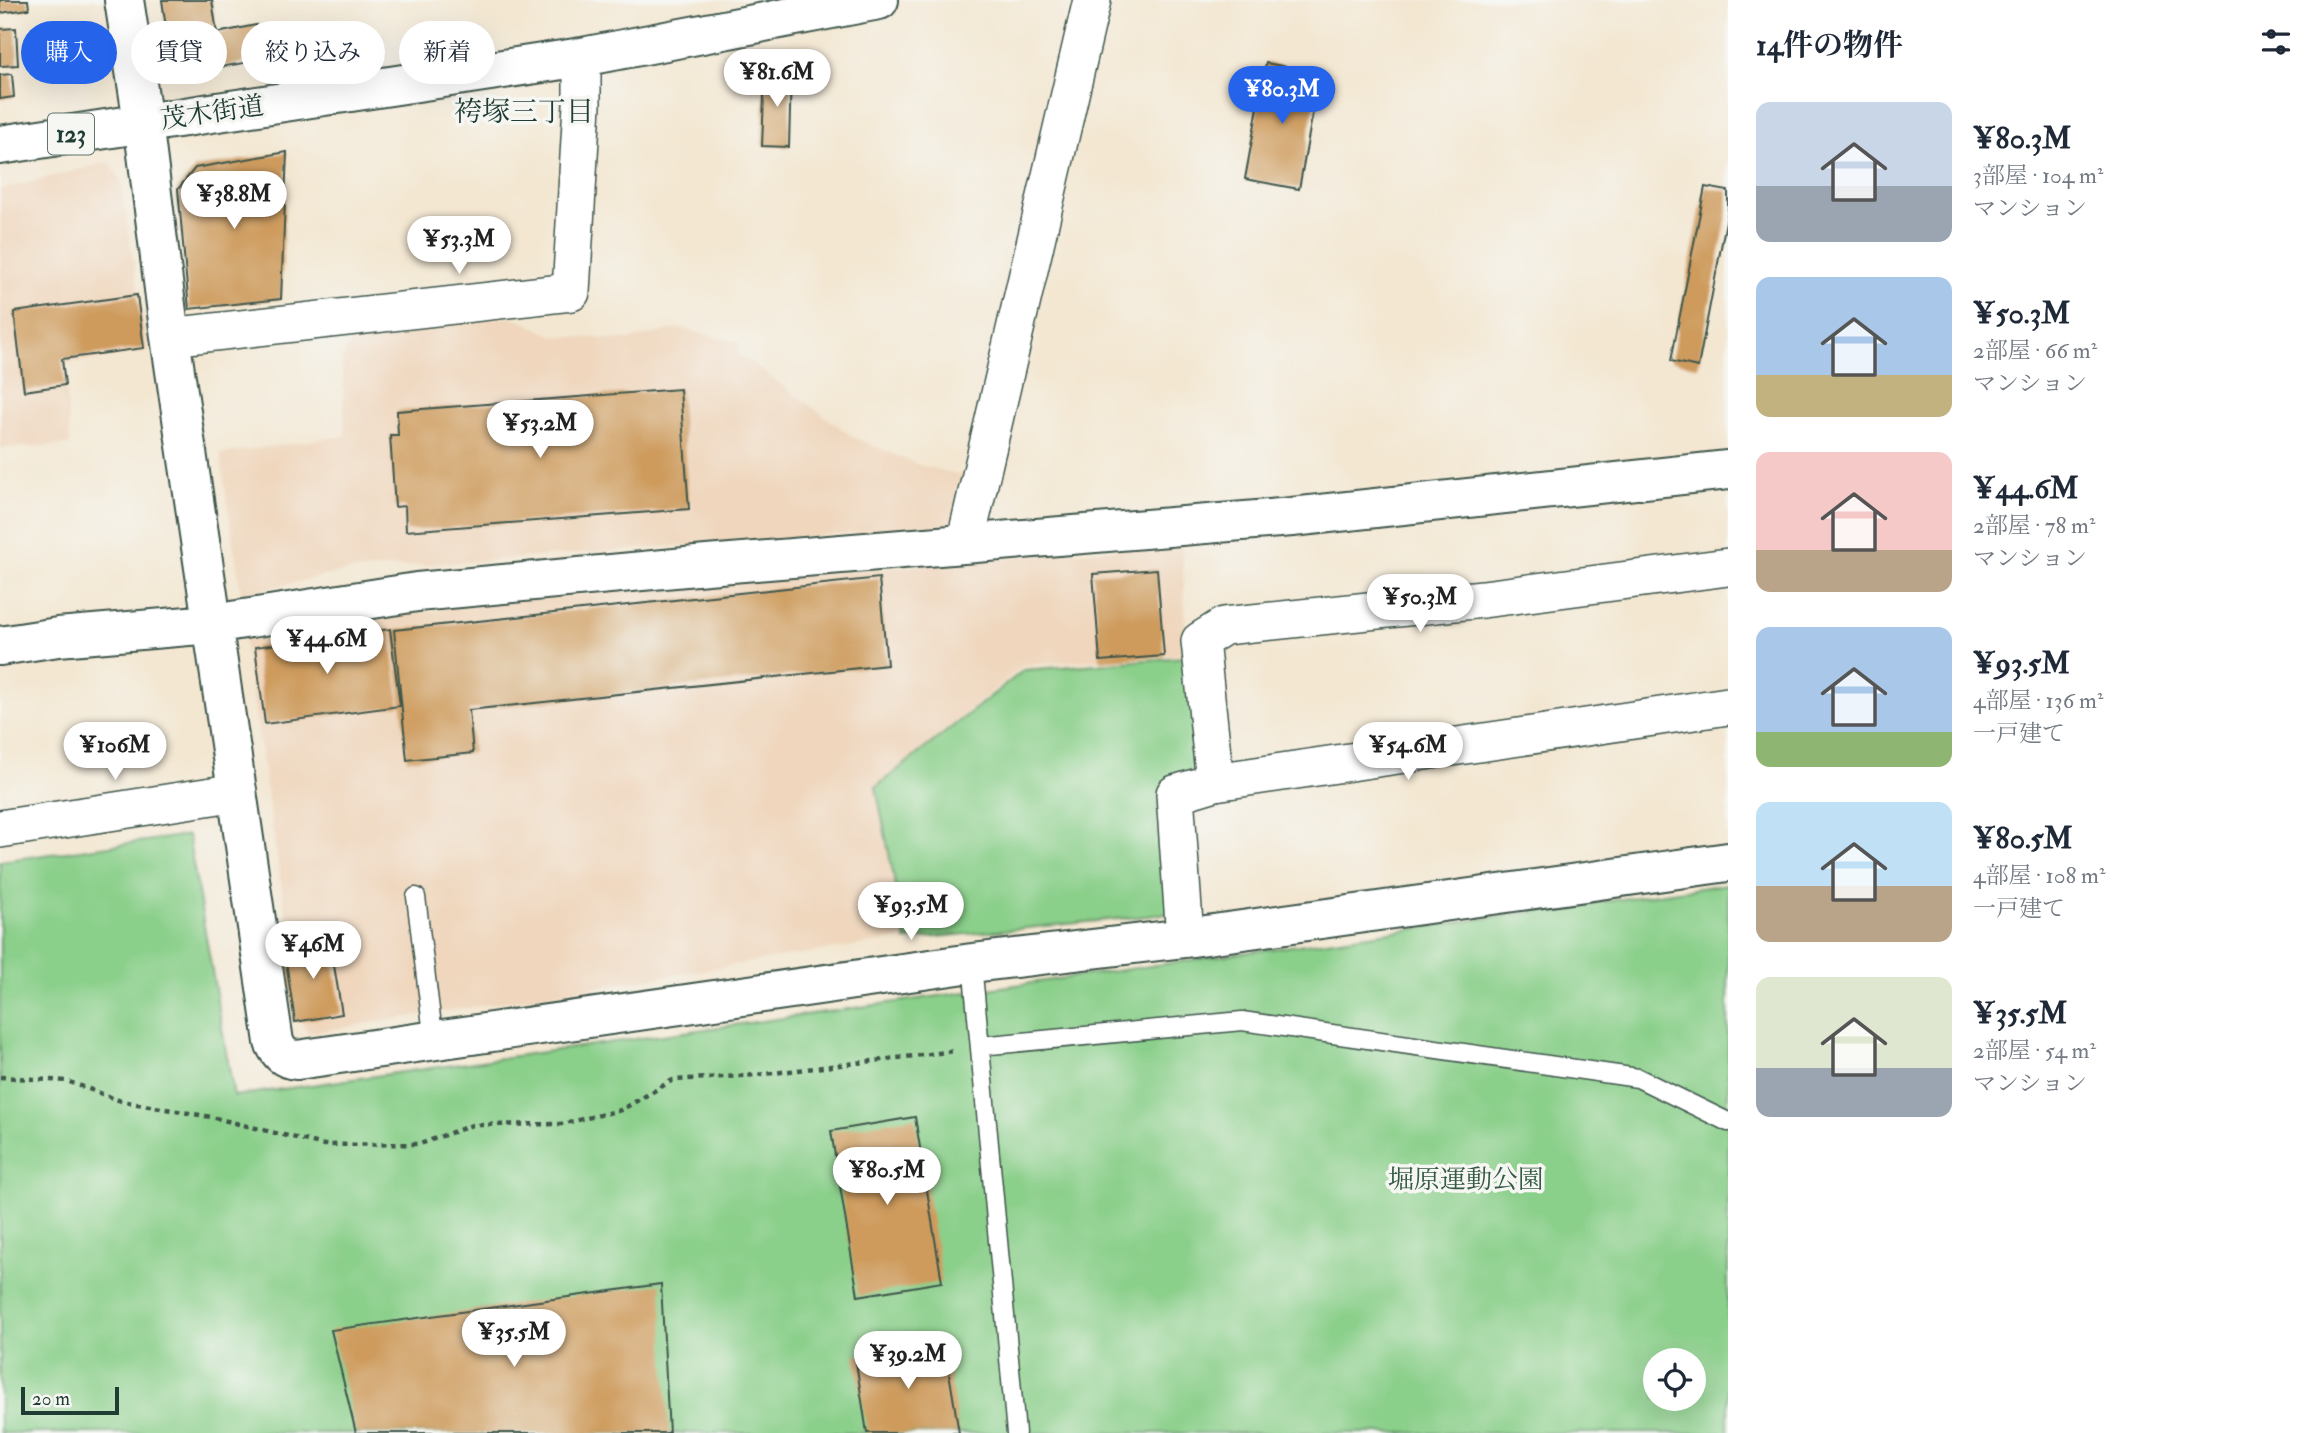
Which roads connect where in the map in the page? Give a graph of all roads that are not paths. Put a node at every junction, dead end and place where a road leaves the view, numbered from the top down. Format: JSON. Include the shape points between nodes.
{"nodes":[{"id":1,"x":124,"y":0,"type":"edge"},
{"id":2,"x":880,"y":0,"type":"edge"},
{"id":3,"x":1093,"y":0,"type":"edge"},
{"id":4,"x":582,"y":57,"type":"junction"},
{"id":5,"x":143,"y":122,"type":"junction"},
{"id":6,"x":0,"y":145,"type":"edge"},
{"id":7,"x":170,"y":337,"type":"junction"},
{"id":8,"x":1728,"y":470,"type":"edge"},
{"id":9,"x":965,"y":544,"type":"junction"},
{"id":10,"x":1728,"y":567,"type":"edge"},
{"id":11,"x":212,"y":624,"type":"junction"},
{"id":12,"x":0,"y":646,"type":"edge"},
{"id":13,"x":1728,"y":706,"type":"edge"},
{"id":14,"x":1215,"y":782,"type":"junction"},
{"id":15,"x":238,"y":792,"type":"junction"},
{"id":16,"x":0,"y":828,"type":"edge"},
{"id":17,"x":1728,"y":862,"type":"edge"},
{"id":18,"x":416,"y":897,"type":"dead end"},
{"id":19,"x":1185,"y":938,"type":"junction"},
{"id":20,"x":972,"y":963,"type":"junction"},
{"id":21,"x":433,"y":1042,"type":"junction"},
{"id":22,"x":980,"y":1045,"type":"junction"},
{"id":23,"x":1728,"y":1122,"type":"edge"},
{"id":24,"x":1016,"y":1433,"type":"edge"}],
"edges":[{"from":1,"to":5,"type":"main road"},
{"from":2,"to":4,"type":"main road","name":"茂木街道","number":"123"},
{"from":3,"to":9,"type":"street"},
{"from":4,"to":5,"type":"main road","name":"茂木街道","number":"123"},
{"from":4,"to":7,"type":"street","via":[[570,292]]},
{"from":5,"to":6,"type":"main road","name":"茂木街道","number":"123"},
{"from":5,"to":7,"type":"main road"},
{"from":7,"to":11,"type":"main road"},
{"from":8,"to":9,"type":"main road","via":[[1292,517]]},
{"from":9,"to":11,"type":"main road","via":[[417,592]]},
{"from":10,"to":14,"type":"street","via":[[1224,626],[1200,641]]},
{"from":11,"to":12,"type":"main road"},
{"from":11,"to":15,"type":"main road"},
{"from":13,"to":14,"type":"street"},
{"from":14,"to":19,"type":"street","via":[[1175,794]]},
{"from":15,"to":16,"type":"street"},
{"from":15,"to":21,"type":"main road","via":[[274,1042],[281,1054],[297,1060]]},
{"from":17,"to":19,"type":"main road"},
{"from":18,"to":21,"type":"lane"},
{"from":19,"to":20,"type":"main road"},
{"from":20,"to":21,"type":"main road"},
{"from":20,"to":22,"type":"lane"},
{"from":22,"to":23,"type":"lane","via":[[1242,1021],[1638,1078]]},
{"from":22,"to":24,"type":"lane"}]}
